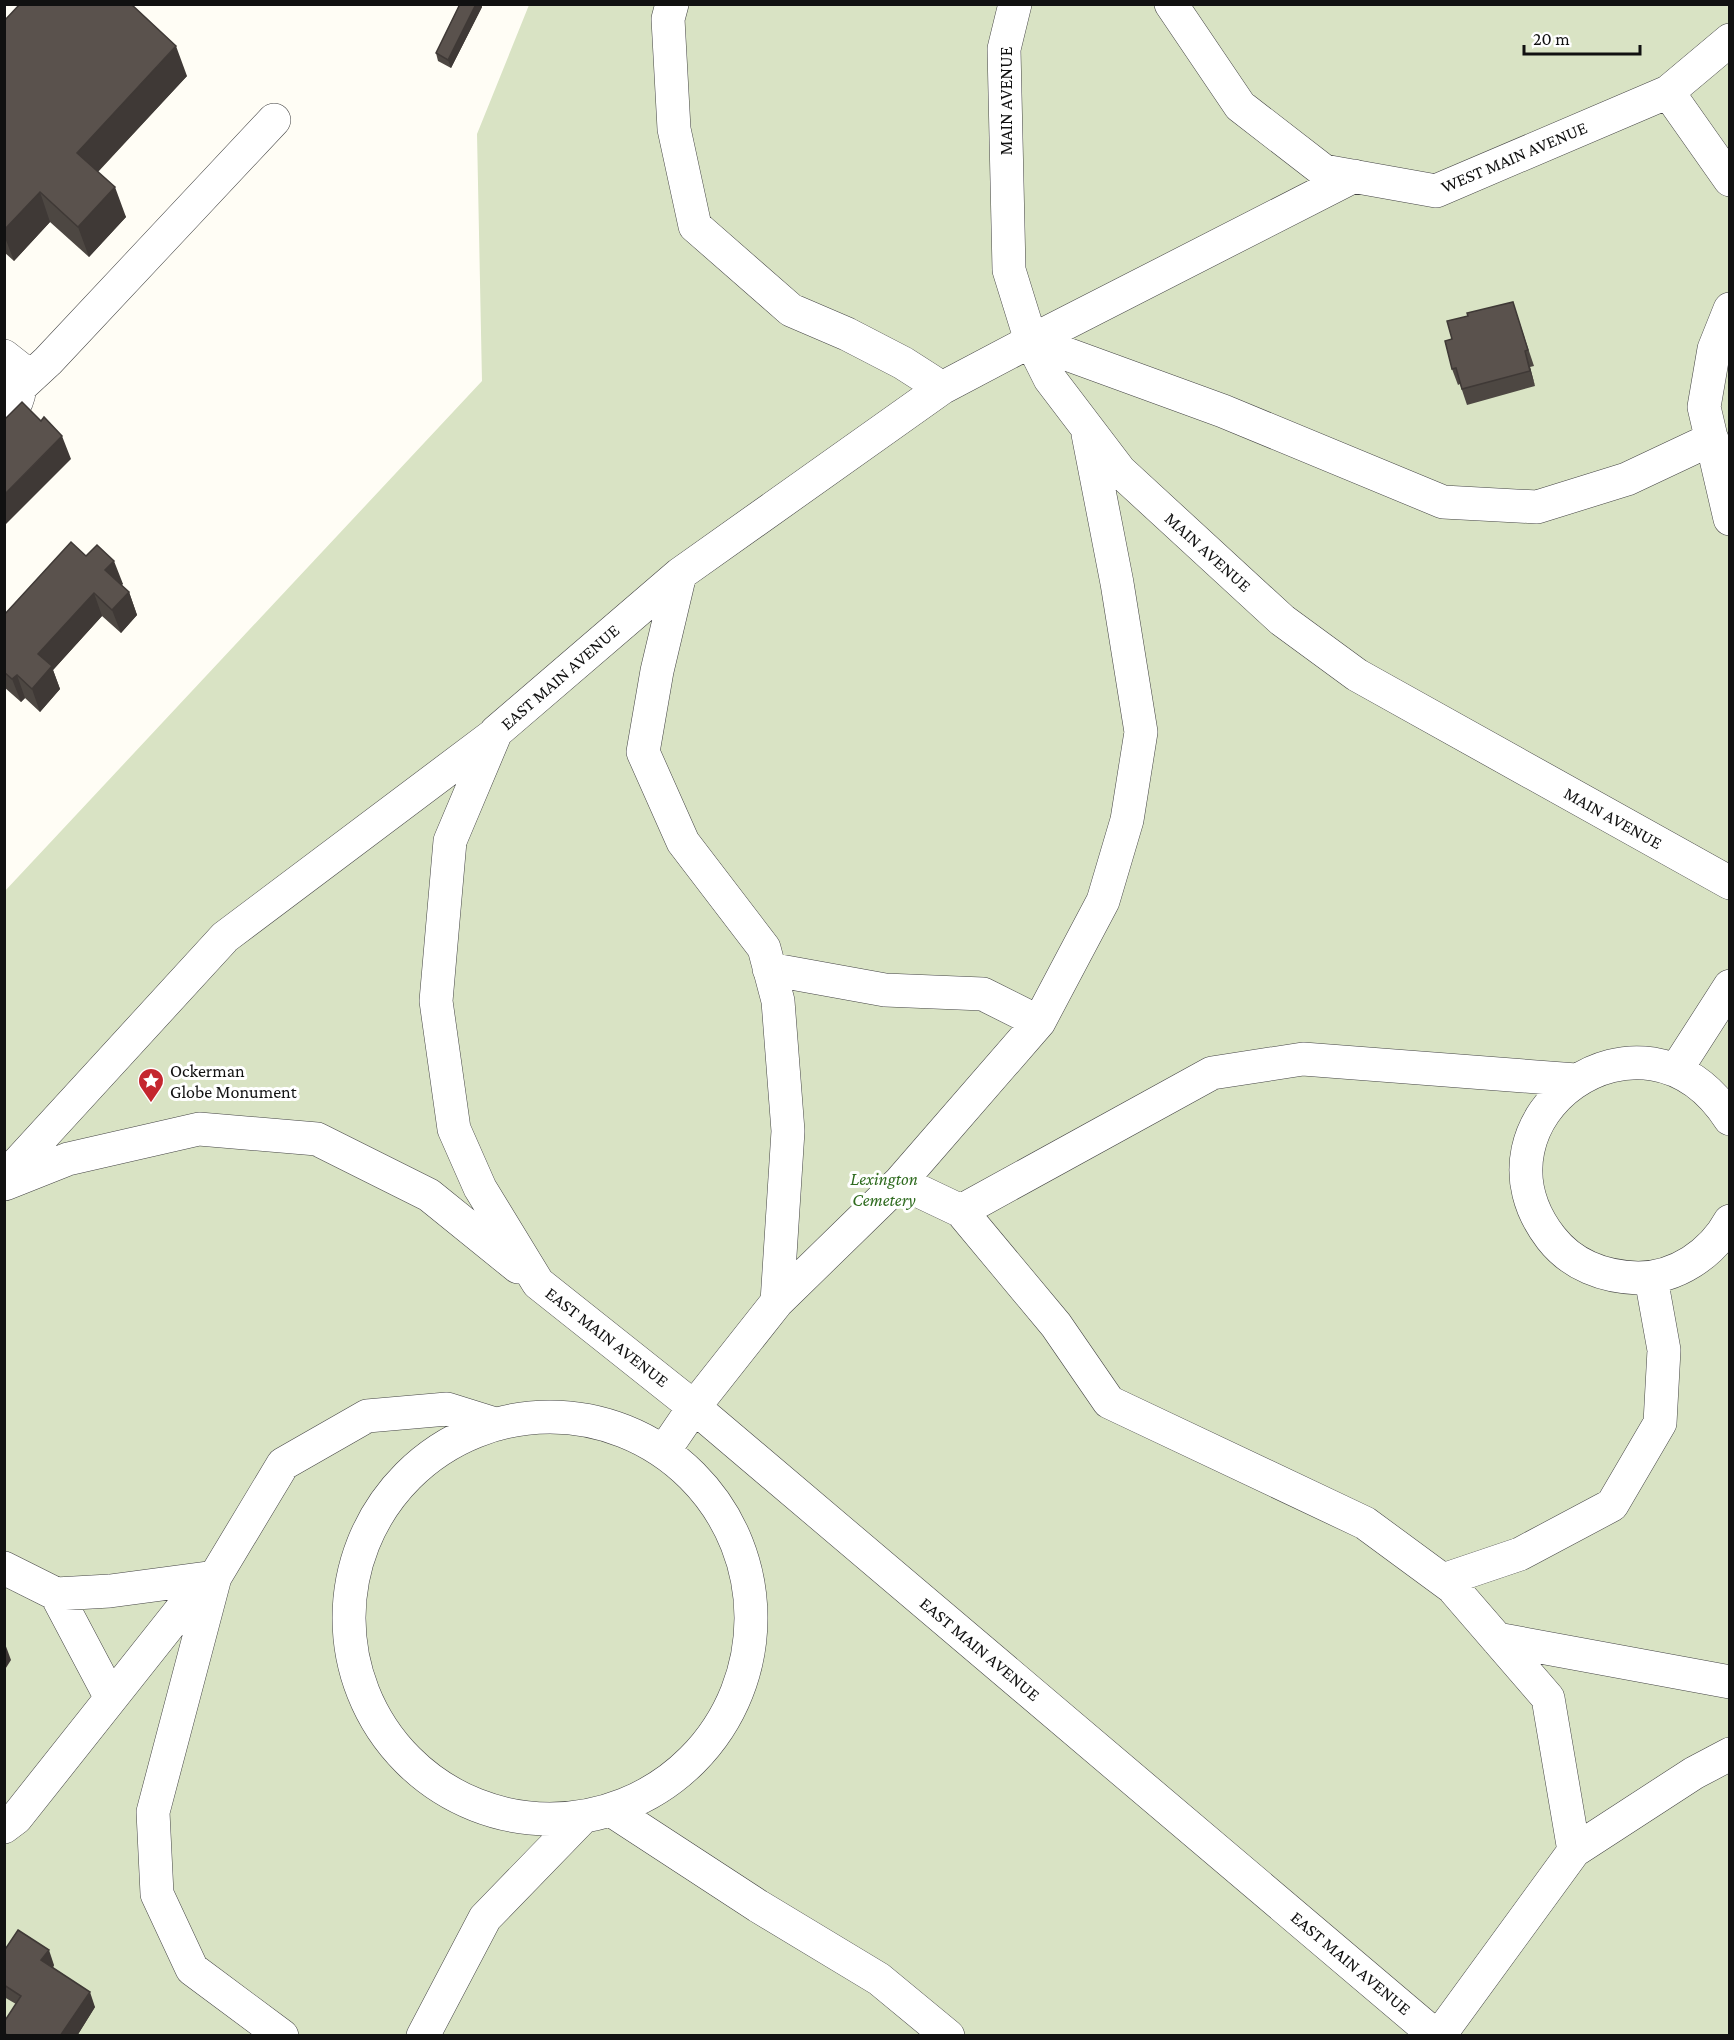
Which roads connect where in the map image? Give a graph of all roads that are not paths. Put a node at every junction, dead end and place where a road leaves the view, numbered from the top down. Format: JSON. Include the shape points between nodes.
{"nodes":[{"id":1,"x":672,"y":4,"type":"edge"},
{"id":2,"x":1015,"y":4,"type":"edge"},
{"id":3,"x":1171,"y":4,"type":"edge"},
{"id":4,"x":1730,"y":40,"type":"edge"},
{"id":5,"x":1668,"y":92,"type":"junction"},
{"id":6,"x":274,"y":120,"type":"dead end"},
{"id":7,"x":1354,"y":176,"type":"junction"},
{"id":8,"x":1730,"y":180,"type":"edge"},
{"id":9,"x":1730,"y":309,"type":"edge"},
{"id":10,"x":1031,"y":341,"type":"junction"},
{"id":11,"x":4,"y":356,"type":"edge"},
{"id":12,"x":21,"y":386,"type":"junction"},
{"id":13,"x":942,"y":388,"type":"junction"},
{"id":14,"x":4,"y":419,"type":"edge"},
{"id":15,"x":1087,"y":429,"type":"junction"},
{"id":16,"x":1712,"y":439,"type":"junction"},
{"id":17,"x":1730,"y":519,"type":"edge"},
{"id":18,"x":680,"y":574,"type":"junction"},
{"id":19,"x":496,"y":732,"type":"junction"},
{"id":20,"x":1730,"y":883,"type":"edge"},
{"id":21,"x":769,"y":969,"type":"junction"},
{"id":22,"x":1730,"y":987,"type":"edge"},
{"id":23,"x":1039,"y":1022,"type":"junction"},
{"id":24,"x":1676,"y":1070,"type":"junction"},
{"id":25,"x":1576,"y":1080,"type":"junction"},
{"id":26,"x":1726,"y":1110,"type":"edge"},
{"id":27,"x":4,"y":1178,"type":"edge"},
{"id":28,"x":900,"y":1182,"type":"junction"},
{"id":29,"x":4,"y":1184,"type":"edge"},
{"id":30,"x":961,"y":1211,"type":"junction"},
{"id":31,"x":1730,"y":1221,"type":"edge"},
{"id":32,"x":1651,"y":1278,"type":"junction"},
{"id":33,"x":538,"y":1283,"type":"junction"},
{"id":34,"x":777,"y":1302,"type":"junction"},
{"id":35,"x":694,"y":1407,"type":"junction"},
{"id":36,"x":495,"y":1424,"type":"junction"},
{"id":37,"x":664,"y":1451,"type":"junction"},
{"id":38,"x":4,"y":1568,"type":"edge"},
{"id":39,"x":215,"y":1577,"type":"junction"},
{"id":40,"x":1443,"y":1580,"type":"junction"},
{"id":41,"x":56,"y":1594,"type":"junction"},
{"id":42,"x":1497,"y":1639,"type":"junction"},
{"id":43,"x":1730,"y":1682,"type":"edge"},
{"id":44,"x":111,"y":1698,"type":"junction"},
{"id":45,"x":1730,"y":1754,"type":"edge"},
{"id":46,"x":597,"y":1814,"type":"junction"},
{"id":47,"x":4,"y":1827,"type":"edge"},
{"id":48,"x":1574,"y":1851,"type":"junction"},
{"id":49,"x":282,"y":2036,"type":"edge"},
{"id":50,"x":423,"y":2036,"type":"edge"},
{"id":51,"x":948,"y":2036,"type":"edge"},
{"id":52,"x":1438,"y":2036,"type":"edge"}],
"edges":[{"from":1,"to":13,"type":"street","via":[[668,19],[674,129],[695,226],[791,310],[847,334]]},
{"from":2,"to":10,"type":"street","name":"MAIN AVENUE","via":[[1004,49],[1009,270]]},
{"from":3,"to":7,"type":"street","name":"WEST MAIN AVENUE","via":[[1240,106],[1324,171]]},
{"from":4,"to":5,"type":"street","name":"WEST MAIN AVENUE"},
{"from":5,"to":7,"type":"street","name":"WEST MAIN AVENUE","via":[[1436,191]]},
{"from":5,"to":8,"type":"street"},
{"from":6,"to":12,"type":"street"},
{"from":7,"to":10,"type":"street","name":"EAST MAIN AVENUE"},
{"from":9,"to":16,"type":"street","via":[[1714,350],[1704,407]]},
{"from":10,"to":13,"type":"street","name":"EAST MAIN AVENUE"},
{"from":10,"to":15,"type":"street","name":"MAIN AVENUE","via":[[1050,379]]},
{"from":10,"to":16,"type":"street","via":[[1223,411],[1443,502],[1537,507],[1627,479]]},
{"from":11,"to":12,"type":"street","via":[[18,367]]},
{"from":12,"to":14,"type":"street","via":[[14,410]]},
{"from":13,"to":18,"type":"street","name":"EAST MAIN AVENUE"},
{"from":15,"to":20,"type":"street","name":"MAIN AVENUE","via":[[1120,471],[1282,620],[1357,675]]},
{"from":15,"to":23,"type":"street","via":[[1141,732],[1127,820],[1103,901]]},
{"from":16,"to":17,"type":"street"},
{"from":18,"to":19,"type":"street","name":"EAST MAIN AVENUE"},
{"from":18,"to":21,"type":"street","via":[[643,752],[683,842],[764,948]]},
{"from":19,"to":27,"type":"street","via":[[225,937]]},
{"from":19,"to":33,"type":"street","name":"EAST MAIN AVENUE","via":[[450,841],[436,1001],[454,1129],[480,1188]]},
{"from":21,"to":23,"type":"street","via":[[885,990],[983,994]]},
{"from":21,"to":34,"type":"street","via":[[778,1001],[788,1131]]},
{"from":22,"to":24,"type":"street"},
{"from":23,"to":28,"type":"street"},
{"from":24,"to":25,"type":"street","via":[[1625,1063],[1600,1068]]},
{"from":24,"to":26,"type":"street","via":[[1699,1084]]},
{"from":25,"to":30,"type":"street","via":[[1304,1059],[1212,1073]]},
{"from":25,"to":32,"type":"street","via":[[1552,1101],[1534,1129],[1527,1161],[1528,1193],[1540,1224],[1560,1250],[1587,1268],[1618,1277]]},
{"from":28,"to":30,"type":"street"},
{"from":28,"to":34,"type":"street"},
{"from":29,"to":33,"type":"street","via":[[68,1159],[199,1129],[317,1139],[429,1195]]},
{"from":30,"to":40,"type":"street","via":[[1056,1325],[1109,1402],[1365,1523]]},
{"from":31,"to":32,"type":"street","via":[[1704,1254],[1679,1269]]},
{"from":32,"to":40,"type":"street","via":[[1664,1350],[1660,1423],[1612,1505],[1520,1554]]},
{"from":33,"to":35,"type":"street","name":"EAST MAIN AVENUE"},
{"from":34,"to":35,"type":"street"},
{"from":35,"to":37,"type":"street"},
{"from":35,"to":52,"type":"street","name":"EAST MAIN AVENUE"},
{"from":36,"to":37,"type":"street","via":[[554,1416],[577,1419],[612,1425]]},
{"from":36,"to":39,"type":"street","via":[[447,1409],[367,1416],[283,1464]]},
{"from":36,"to":46,"type":"street","via":[[434,1453],[385,1500],[356,1561],[347,1629],[362,1694],[398,1752],[451,1795],[515,1817]]},
{"from":37,"to":46,"type":"street","via":[[712,1495],[742,1552],[753,1614],[743,1678],[715,1736],[669,1782]]},
{"from":38,"to":41,"type":"street"},
{"from":39,"to":41,"type":"street"},
{"from":39,"to":44,"type":"street","via":[[185,1605]]},
{"from":39,"to":49,"type":"street","via":[[153,1812],[157,1894],[192,1969]]},
{"from":40,"to":42,"type":"street"},
{"from":41,"to":44,"type":"street"},
{"from":42,"to":43,"type":"street"},
{"from":42,"to":48,"type":"street","via":[[1548,1698]]},
{"from":44,"to":47,"type":"street","via":[[16,1818]]},
{"from":45,"to":48,"type":"street"},
{"from":46,"to":50,"type":"street","via":[[485,1918]]},
{"from":46,"to":51,"type":"street","via":[[879,1978]]},
{"from":48,"to":52,"type":"street"}]}
